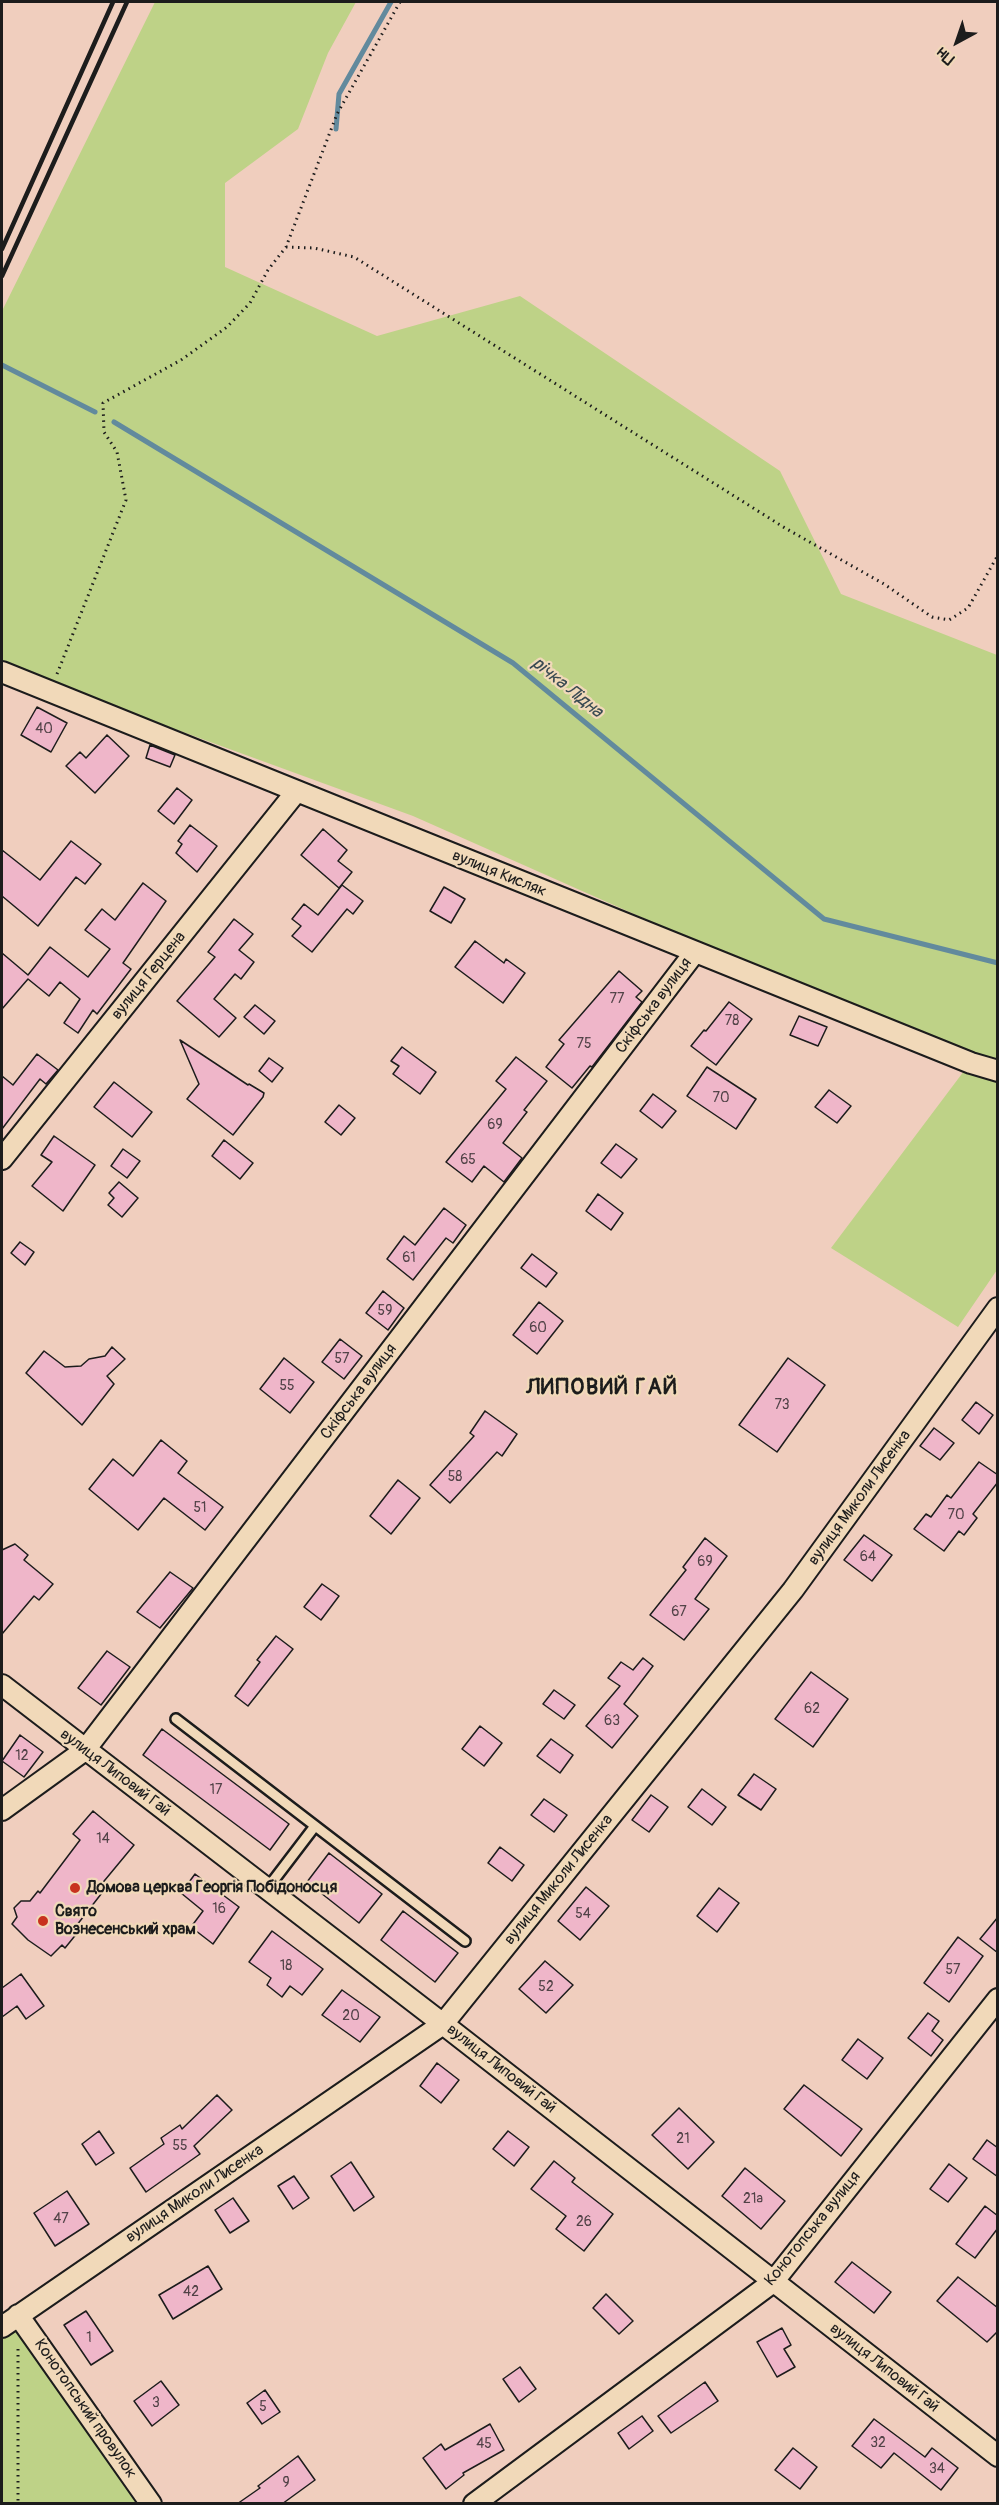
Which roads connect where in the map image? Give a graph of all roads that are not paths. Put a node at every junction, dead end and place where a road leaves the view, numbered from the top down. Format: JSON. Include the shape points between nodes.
{"nodes":[{"id":1,"x":2,"y":672,"type":"edge"},
{"id":2,"x":296,"y":792,"type":"junction"},
{"id":3,"x":695,"y":952,"type":"junction"},
{"id":4,"x":998,"y":1071,"type":"edge"},
{"id":5,"x":2,"y":1159,"type":"edge"},
{"id":6,"x":998,"y":1308,"type":"edge"},
{"id":7,"x":2,"y":1685,"type":"edge"},
{"id":8,"x":176,"y":1719,"type":"dead end"},
{"id":9,"x":85,"y":1750,"type":"junction"},
{"id":10,"x":2,"y":1810,"type":"edge"},
{"id":11,"x":315,"y":1826,"type":"junction"},
{"id":12,"x":267,"y":1889,"type":"junction"},
{"id":13,"x":465,"y":1941,"type":"dead end"},
{"id":14,"x":998,"y":1999,"type":"edge"},
{"id":15,"x":443,"y":2024,"type":"junction"},
{"id":16,"x":773,"y":2282,"type":"junction"},
{"id":17,"x":18,"y":2315,"type":"junction"},
{"id":18,"x":2,"y":2327,"type":"edge"},
{"id":19,"x":998,"y":2456,"type":"edge"},
{"id":20,"x":151,"y":2504,"type":"edge"},
{"id":21,"x":474,"y":2504,"type":"edge"}],
"edges":[{"from":1,"to":2,"type":"street","name":"вулиця Кисляк"},
{"from":2,"to":3,"type":"street","name":"вулиця Кисляк"},
{"from":2,"to":5,"type":"street","name":"вулиця Герцена"},
{"from":3,"to":4,"type":"street","name":"вулиця Кисляк"},
{"from":3,"to":9,"type":"street","name":"Скіфська вулиця"},
{"from":6,"to":15,"type":"street","name":"вулиця Миколи Лисенка","via":[[793,1590]]},
{"from":7,"to":9,"type":"street","name":"вулиця Липовий Гай"},
{"from":8,"to":11,"type":"lane"},
{"from":9,"to":10,"type":"street","name":"Скіфська вулиця"},
{"from":9,"to":12,"type":"street","name":"вулиця Липовий Гай"},
{"from":11,"to":12,"type":"lane"},
{"from":11,"to":13,"type":"lane"},
{"from":12,"to":15,"type":"street","name":"вулиця Липовий Гай"},
{"from":14,"to":16,"type":"street","name":"Конотопська вулиця"},
{"from":15,"to":16,"type":"street","name":"вулиця Липовий Гай"},
{"from":15,"to":17,"type":"street","name":"вулиця Миколи Лисенка"},
{"from":16,"to":19,"type":"street","name":"вулиця Липовий Гай"},
{"from":16,"to":21,"type":"street","name":"Конотопська вулиця"},
{"from":17,"to":18,"type":"street","name":"вулиця Миколи Лисенка"},
{"from":17,"to":20,"type":"street","name":"Конотопський провулок"}]}
